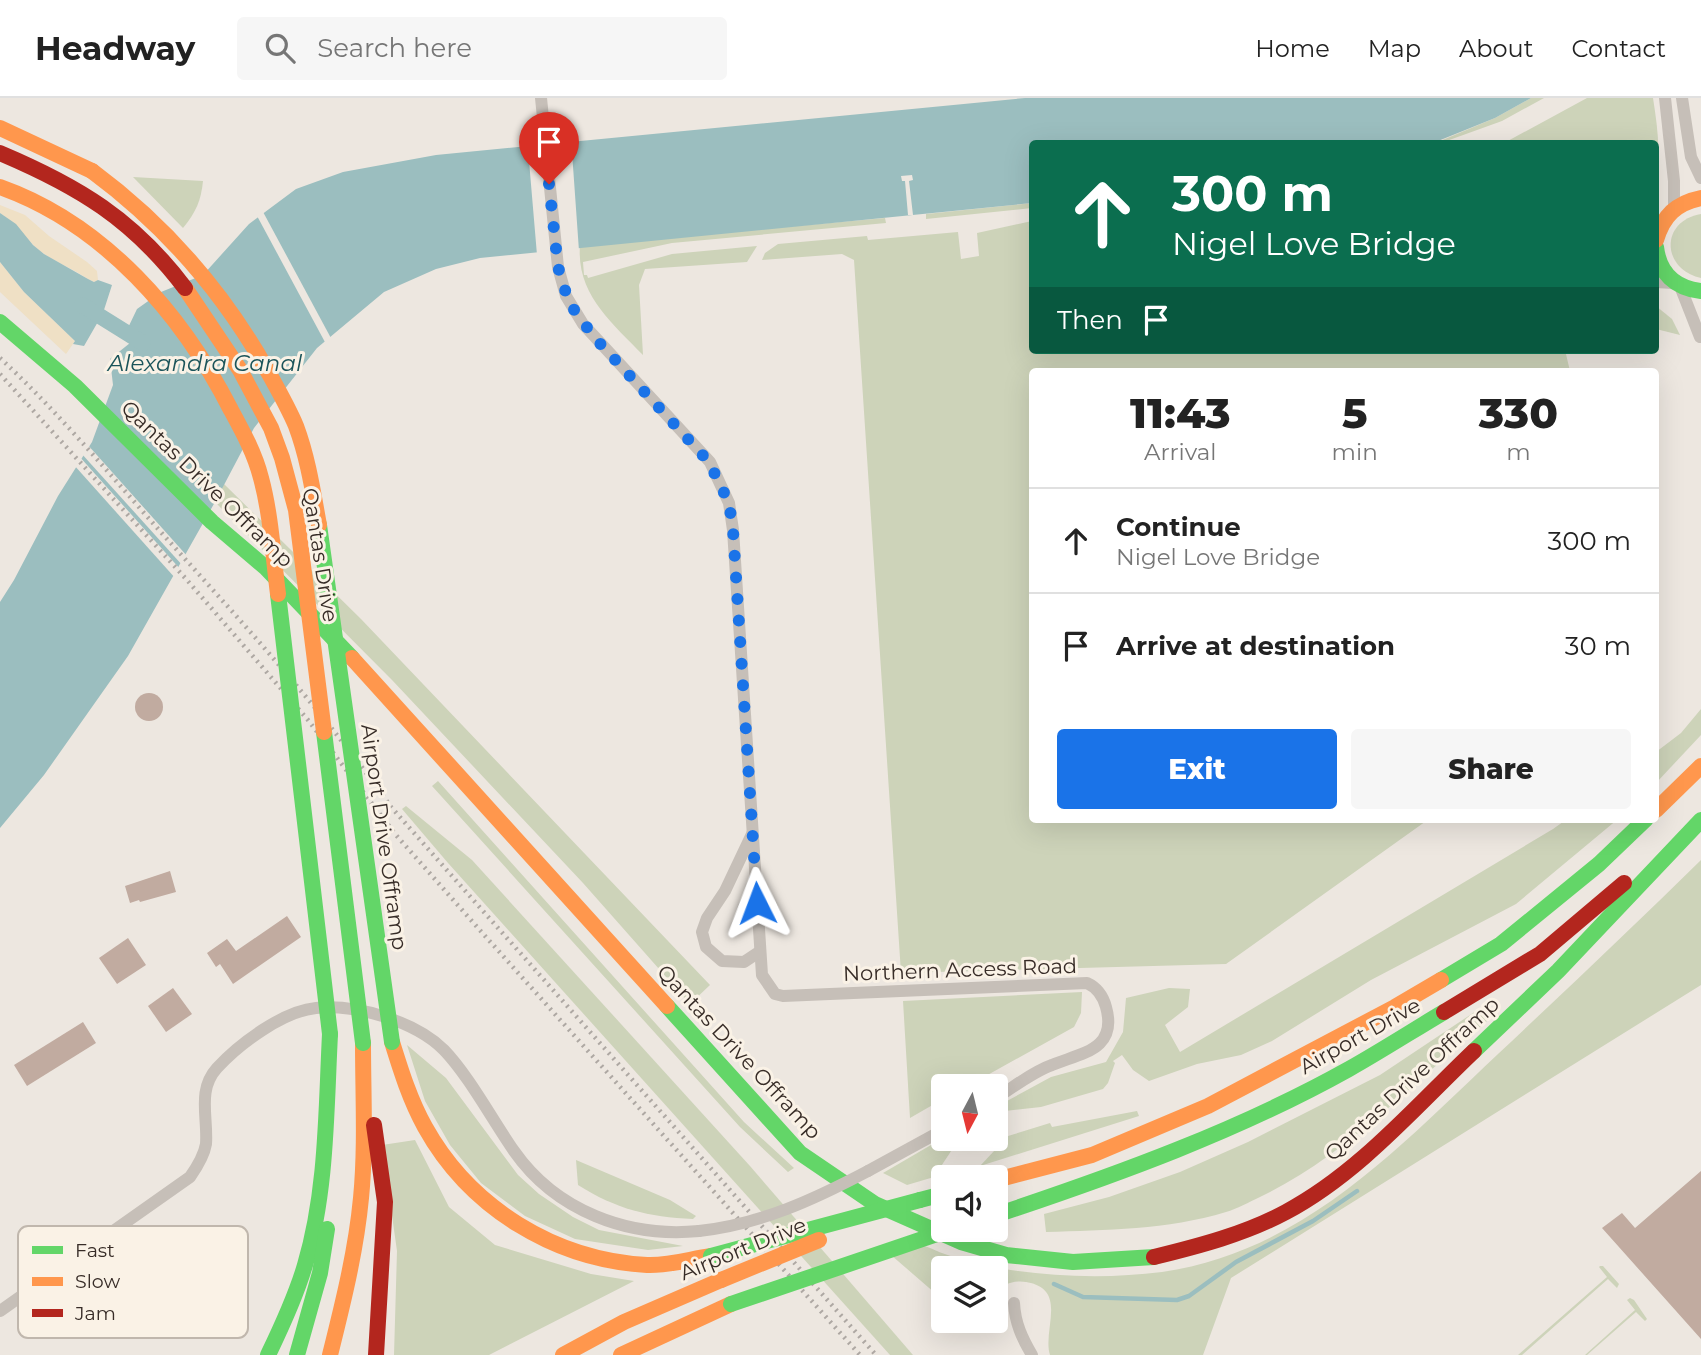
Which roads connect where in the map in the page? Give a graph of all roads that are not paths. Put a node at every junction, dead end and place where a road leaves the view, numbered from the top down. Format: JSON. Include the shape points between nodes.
{"nodes":[{"id":1,"x":541,"y":98,"type":"edge"},
{"id":2,"x":1665,"y":98,"type":"edge"},
{"id":3,"x":1682,"y":98,"type":"edge"},
{"id":4,"x":0,"y":128,"type":"edge"},
{"id":5,"x":0,"y":153,"type":"edge"},
{"id":6,"x":1701,"y":178,"type":"edge"},
{"id":7,"x":0,"y":187,"type":"edge"},
{"id":8,"x":1701,"y":198,"type":"edge"},
{"id":9,"x":1674,"y":208,"type":"junction"},
{"id":10,"x":1659,"y":227,"type":"edge"},
{"id":11,"x":1659,"y":260,"type":"edge"},
{"id":12,"x":1659,"y":282,"type":"edge"},
{"id":13,"x":1676,"y":285,"type":"junction"},
{"id":14,"x":1701,"y":291,"type":"edge"},
{"id":15,"x":0,"y":322,"type":"edge"},
{"id":16,"x":1700,"y":337,"type":"edge"},
{"id":17,"x":1701,"y":766,"type":"edge"},
{"id":18,"x":1659,"y":807,"type":"edge"},
{"id":19,"x":1701,"y":819,"type":"edge"},
{"id":20,"x":1642,"y":823,"type":"edge"},
{"id":21,"x":753,"y":830,"type":"junction"},
{"id":22,"x":759,"y":952,"type":"junction"},
{"id":23,"x":330,"y":1034,"type":"junction"},
{"id":24,"x":363,"y":1043,"type":"junction"},
{"id":25,"x":1008,"y":1091,"type":"edge"},
{"id":26,"x":931,"y":1137,"type":"edge"},
{"id":27,"x":1008,"y":1177,"type":"edge"},
{"id":28,"x":931,"y":1197,"type":"edge"},
{"id":29,"x":920,"y":1200,"type":"junction"},
{"id":30,"x":1008,"y":1211,"type":"edge"},
{"id":31,"x":121,"y":1226,"type":"edge"},
{"id":32,"x":931,"y":1236,"type":"edge"},
{"id":33,"x":18,"y":1298,"type":"edge"},
{"id":34,"x":1014,"y":1303,"type":"dead end"},
{"id":35,"x":0,"y":1311,"type":"edge"},
{"id":36,"x":268,"y":1355,"type":"edge"},
{"id":37,"x":297,"y":1355,"type":"edge"},
{"id":38,"x":330,"y":1355,"type":"edge"},
{"id":39,"x":376,"y":1355,"type":"edge"},
{"id":40,"x":563,"y":1355,"type":"edge"},
{"id":41,"x":621,"y":1355,"type":"edge"},
{"id":42,"x":1031,"y":1355,"type":"edge"}],
"edges":[{"from":1,"to":21,"type":"street","name":"Northern Access Road","via":[[563,289],[578,317],[705,455],[729,503]]},
{"from":2,"to":9,"type":"street"},
{"from":3,"to":6,"type":"street","via":[[1692,157]]},
{"from":4,"to":29,"type":"main road","name":"Airport Drive Offramp","bridge":true,"via":[[92,172],[159,224],[189,255],[239,323],[284,400],[307,466],[321,537],[399,1075],[437,1147],[472,1191],[513,1223],[559,1248],[607,1261],[650,1265],[711,1256]]},
{"from":5,"to":24,"type":"main road","name":"Qantas Drive","bridge":true,"via":[[82,191],[137,234],[200,307],[272,430],[296,510]]},
{"from":7,"to":23,"type":"main road","bridge":true,"via":[[34,200],[80,229],[148,289],[190,340],[249,446],[268,513]]},
{"from":8,"to":9,"type":"main road"},
{"from":9,"to":10,"type":"main road"},
{"from":11,"to":13,"type":"main road"},
{"from":12,"to":13,"type":"street"},
{"from":13,"to":14,"type":"main road"},
{"from":13,"to":16,"type":"street"},
{"from":15,"to":19,"type":"main road","name":"Qantas Drive Offramp","via":[[75,386],[212,522],[266,568],[800,1153],[875,1204],[961,1242],[1006,1255],[1073,1262],[1146,1259],[1217,1241],[1286,1212],[1357,1163],[1558,971]]},
{"from":17,"to":18,"type":"main road"},
{"from":19,"to":30,"type":"main road","name":"Airport Drive","via":[[1540,954],[1347,1070],[1234,1125],[1116,1174]]},
{"from":20,"to":27,"type":"main road","name":"Airport Drive","via":[[1501,944],[1395,1007],[1208,1106],[1092,1155]]},
{"from":21,"to":22,"type":"street","name":"Northern Access Road"},
{"from":21,"to":22,"type":"street","via":[[702,932],[706,947],[722,961],[744,962]]},
{"from":22,"to":25,"type":"street","name":"Northern Access Road","via":[[762,975],[775,994],[783,996],[1087,983],[1101,992],[1109,1024],[1099,1045],[1082,1056],[1050,1065]]},
{"from":23,"to":36,"type":"main road","via":[[324,1147],[309,1250]]},
{"from":23,"to":37,"type":"main road","via":[[335,1132],[328,1221],[320,1273]]},
{"from":24,"to":38,"type":"main road","via":[[361,1196],[350,1275]]},
{"from":24,"to":39,"type":"main road","via":[[385,1202]]},
{"from":26,"to":31,"type":"street","bridge":true,"via":[[820,1197],[749,1223],[678,1233],[625,1227],[565,1200],[538,1179],[444,1051],[428,1038],[378,1015],[315,1008],[257,1034],[217,1068],[206,1083],[206,1145],[200,1163],[190,1177]]},
{"from":28,"to":29,"type":"main road","name":"Airport Drive"},
{"from":29,"to":40,"type":"main road","name":"Airport Drive","bridge":true,"via":[[624,1322]]},
{"from":32,"to":41,"type":"main road","bridge":true,"via":[[731,1304]]},
{"from":33,"to":35,"type":"street","bridge":true},
{"from":34,"to":42,"type":"street","via":[[1020,1335]]}]}
